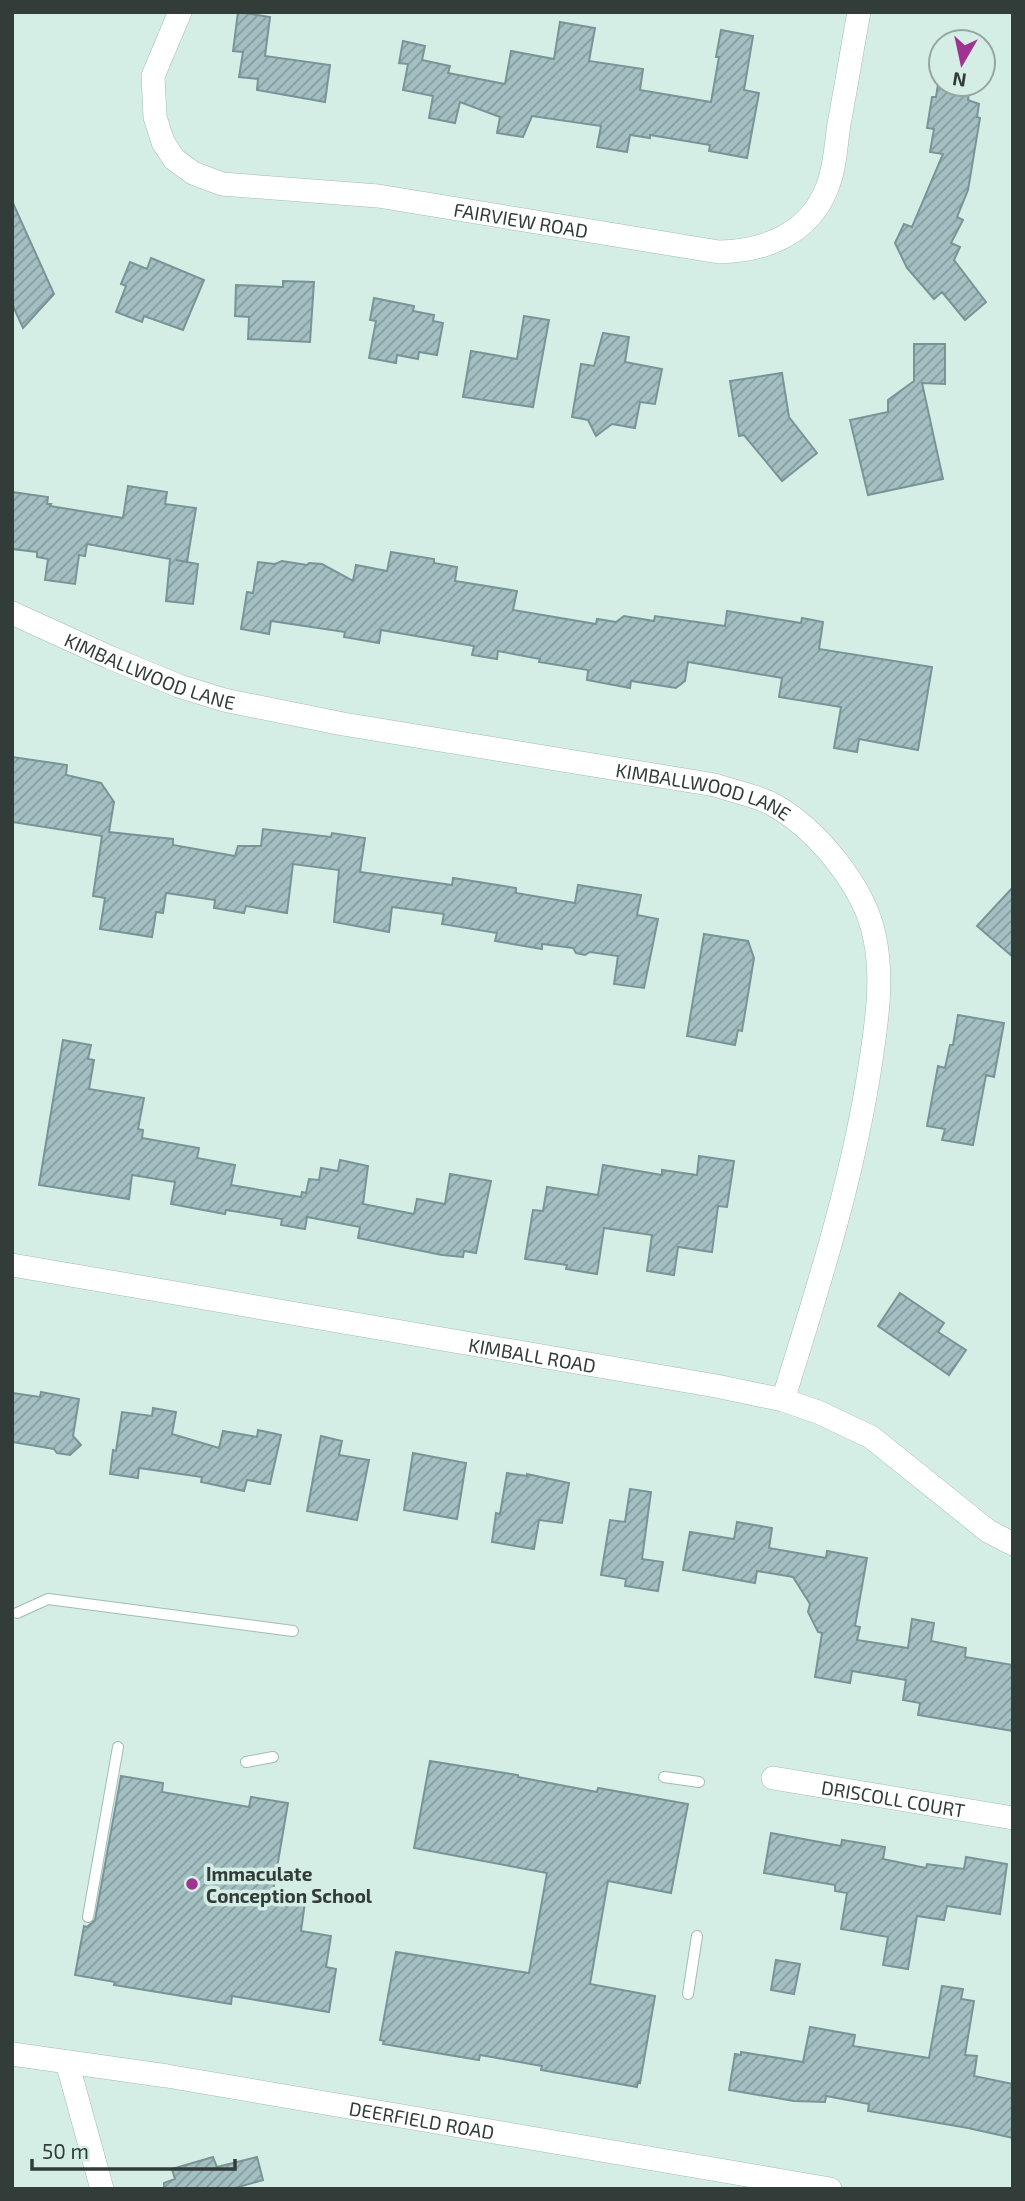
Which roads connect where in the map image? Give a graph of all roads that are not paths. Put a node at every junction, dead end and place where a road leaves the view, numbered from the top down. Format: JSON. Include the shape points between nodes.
{"nodes":[{"id":1,"x":180,"y":12,"type":"edge"},
{"id":2,"x":859,"y":12,"type":"edge"},
{"id":3,"x":12,"y":613,"type":"edge"},
{"id":4,"x":12,"y":1265,"type":"edge"},
{"id":5,"x":783,"y":1400,"type":"junction"},
{"id":6,"x":1013,"y":1544,"type":"edge"},
{"id":7,"x":17,"y":1613,"type":"dead end"},
{"id":8,"x":293,"y":1631,"type":"dead end"},
{"id":9,"x":118,"y":1747,"type":"dead end"},
{"id":10,"x":273,"y":1757,"type":"dead end"},
{"id":11,"x":246,"y":1762,"type":"dead end"},
{"id":12,"x":664,"y":1777,"type":"dead end"},
{"id":13,"x":773,"y":1778,"type":"dead end"},
{"id":14,"x":699,"y":1782,"type":"dead end"},
{"id":15,"x":1013,"y":1818,"type":"edge"},
{"id":16,"x":88,"y":1917,"type":"dead end"},
{"id":17,"x":696,"y":1936,"type":"dead end"},
{"id":18,"x":688,"y":1994,"type":"dead end"},
{"id":19,"x":12,"y":2054,"type":"edge"},
{"id":20,"x":67,"y":2062,"type":"junction"},
{"id":21,"x":102,"y":2189,"type":"edge"},
{"id":22,"x":830,"y":2189,"type":"edge"}],
"edges":[{"from":1,"to":2,"type":"street","name":"FAIRVIEW ROAD","via":[[153,76],[155,117],[174,159],[194,173],[222,184],[378,196],[719,252],[781,240],[811,217],[828,187]]},
{"from":3,"to":5,"type":"street","name":"KIMBALLWOOD LANE","via":[[179,686],[224,700],[715,785],[770,803],[827,849],[866,911],[875,938],[879,1001],[855,1156]]},
{"from":4,"to":5,"type":"street","name":"KIMBALL ROAD"},
{"from":5,"to":6,"type":"street","name":"KIMBALL ROAD","via":[[871,1437],[988,1531]]},
{"from":7,"to":8,"type":"lane","via":[[48,1599]]},
{"from":9,"to":16,"type":"lane"},
{"from":10,"to":11,"type":"lane"},
{"from":12,"to":14,"type":"lane"},
{"from":13,"to":15,"type":"street","name":"DRISCOLL COURT"},
{"from":17,"to":18,"type":"lane"},
{"from":19,"to":20,"type":"street","name":"DEERFIELD ROAD"},
{"from":20,"to":21,"type":"street"},
{"from":20,"to":22,"type":"street","name":"DEERFIELD ROAD"}]}
